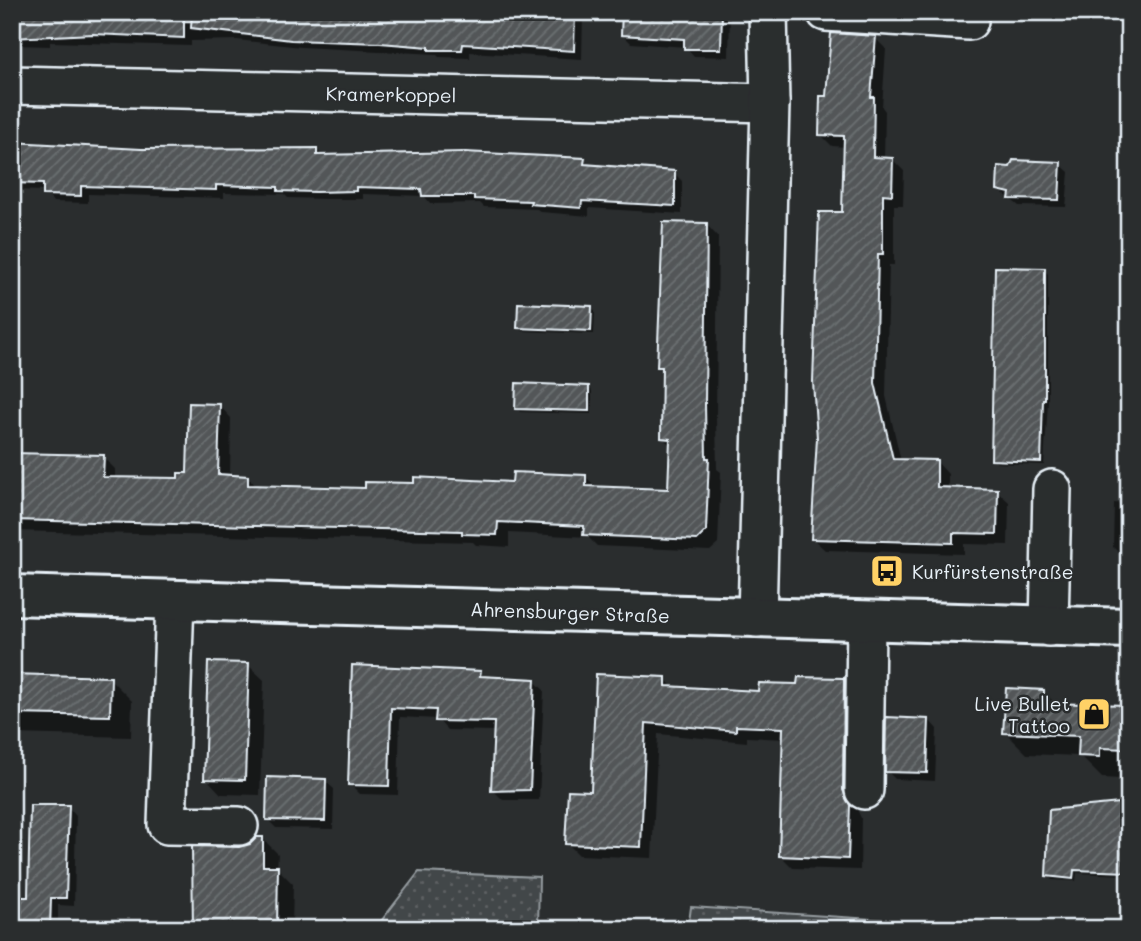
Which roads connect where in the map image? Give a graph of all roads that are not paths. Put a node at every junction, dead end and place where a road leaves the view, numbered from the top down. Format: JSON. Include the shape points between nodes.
{"nodes":[{"id":1,"x":768,"y":12,"type":"edge"},
{"id":2,"x":826,"y":12,"type":"edge"},
{"id":3,"x":969,"y":22,"type":"dead end"},
{"id":4,"x":12,"y":85,"type":"edge"},
{"id":5,"x":770,"y":103,"type":"junction"},
{"id":6,"x":1052,"y":489,"type":"dead end"},
{"id":7,"x":12,"y":595,"type":"edge"},
{"id":8,"x":175,"y":600,"type":"junction"},
{"id":9,"x":757,"y":618,"type":"junction"},
{"id":10,"x":866,"y":621,"type":"junction"},
{"id":11,"x":1049,"y":627,"type":"junction"},
{"id":12,"x":1129,"y":628,"type":"edge"},
{"id":13,"x":864,"y":790,"type":"dead end"},
{"id":14,"x":239,"y":826,"type":"dead end"}],
"edges":[{"from":1,"to":5,"type":"street"},
{"from":2,"to":3,"type":"street"},
{"from":4,"to":5,"type":"street","name":"Kramerkoppel"},
{"from":5,"to":9,"type":"street"},
{"from":6,"to":11,"type":"street"},
{"from":7,"to":8,"type":"main road","name":"Ahrensburger Straße"},
{"from":8,"to":9,"type":"main road","name":"Ahrensburger Straße"},
{"from":8,"to":14,"type":"street","via":[[167,825]]},
{"from":9,"to":10,"type":"main road","name":"Ahrensburger Straße"},
{"from":10,"to":11,"type":"main road","name":"Ahrensburger Straße"},
{"from":10,"to":13,"type":"street"},
{"from":11,"to":12,"type":"main road","name":"Ahrensburger Straße"}]}
